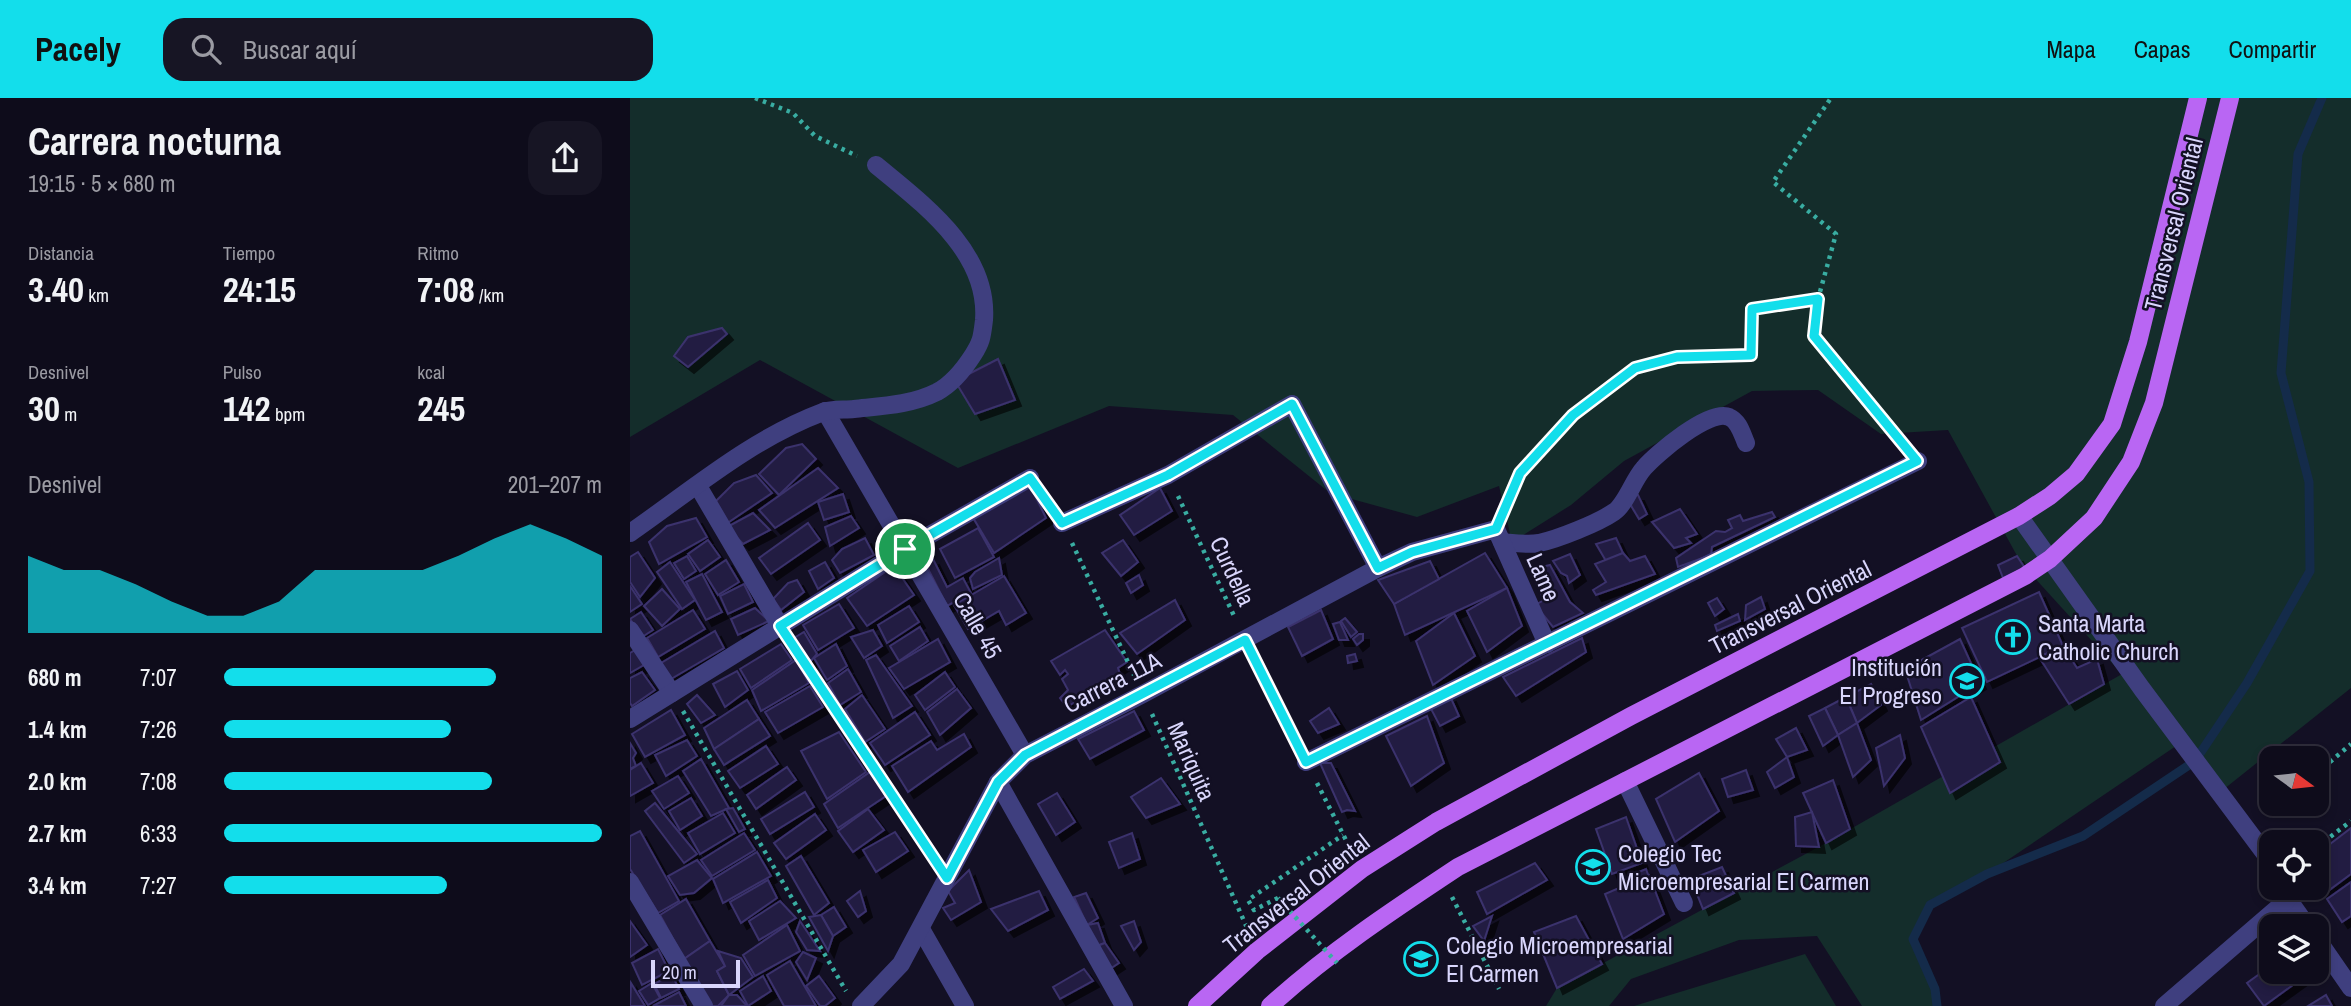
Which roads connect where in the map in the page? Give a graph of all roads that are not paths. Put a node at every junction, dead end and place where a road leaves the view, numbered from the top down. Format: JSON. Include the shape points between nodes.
{"nodes":[{"id":1,"x":2198,"y":98,"type":"edge"},
{"id":2,"x":2230,"y":98,"type":"edge"},
{"id":3,"x":876,"y":165,"type":"road end"},
{"id":4,"x":825,"y":411,"type":"junction"},
{"id":5,"x":1746,"y":443,"type":"dead end"},
{"id":6,"x":1917,"y":461,"type":"road end"},
{"id":7,"x":1030,"y":478,"type":"dead end"},
{"id":8,"x":698,"y":486,"type":"junction"},
{"id":9,"x":2019,"y":516,"type":"junction"},
{"id":10,"x":1062,"y":523,"type":"road end"},
{"id":11,"x":630,"y":534,"type":"edge"},
{"id":12,"x":1499,"y":535,"type":"junction"},
{"id":13,"x":905,"y":549,"type":"junction"},
{"id":14,"x":2050,"y":559,"type":"junction"},
{"id":15,"x":1378,"y":568,"type":"junction"},
{"id":16,"x":780,"y":626,"type":"junction"},
{"id":17,"x":630,"y":630,"type":"edge"},
{"id":18,"x":1547,"y":644,"type":"junction"},
{"id":19,"x":672,"y":693,"type":"junction"},
{"id":20,"x":630,"y":719,"type":"edge"},
{"id":21,"x":1025,"y":755,"type":"junction"},
{"id":22,"x":1306,"y":762,"type":"road end"},
{"id":23,"x":1625,"y":781,"type":"junction"},
{"id":24,"x":998,"y":782,"type":"junction"},
{"id":25,"x":2259,"y":847,"type":"edge"},
{"id":26,"x":630,"y":882,"type":"edge"},
{"id":27,"x":2279,"y":900,"type":"edge"},
{"id":28,"x":1684,"y":903,"type":"dead end"},
{"id":29,"x":921,"y":929,"type":"junction"},
{"id":30,"x":2329,"y":957,"type":"edge"},
{"id":31,"x":2351,"y":988,"type":"edge"},
{"id":32,"x":2186,"y":998,"type":"edge"},
{"id":33,"x":854,"y":1000,"type":"edge"},
{"id":34,"x":704,"y":1006,"type":"edge"},
{"id":35,"x":965,"y":1006,"type":"edge"},
{"id":36,"x":1124,"y":1006,"type":"edge"},
{"id":37,"x":1197,"y":1006,"type":"edge"},
{"id":38,"x":1270,"y":1006,"type":"edge"},
{"id":39,"x":2164,"y":1006,"type":"edge"}],
"edges":[{"from":1,"to":9,"type":"main road","name":"Transversal Oriental","via":[[2138,342],[2112,424],[2076,474]]},
{"from":2,"to":14,"type":"main road","name":"Transversal Oriental","via":[[2154,403],[2131,462],[2094,518]]},
{"from":3,"to":4,"type":"street","via":[[929,209],[975,268],[985,307],[982,342],[962,371],[938,391],[904,404]]},
{"from":4,"to":8,"type":"street","via":[[764,440]]},
{"from":4,"to":13,"type":"street","name":"Calle 45"},
{"from":5,"to":12,"type":"street","name":"Carrera 11A","via":[[1739,425],[1722,416],[1683,432],[1644,467],[1615,511],[1539,543],[1522,544]]},
{"from":6,"to":18,"type":"street"},
{"from":7,"to":13,"type":"street"},
{"from":8,"to":11,"type":"street"},
{"from":8,"to":16,"type":"street"},
{"from":9,"to":14,"type":"street"},
{"from":9,"to":37,"type":"main road","name":"Transversal Oriental","via":[[1436,822],[1362,869],[1257,951]]},
{"from":10,"to":15,"type":"street","via":[[1168,475],[1292,404]]},
{"from":12,"to":15,"type":"street","name":"Carrera 11A","via":[[1412,552]]},
{"from":12,"to":18,"type":"street","name":"Lame"},
{"from":13,"to":16,"type":"street"},
{"from":13,"to":21,"type":"street","name":"Calle 45"},
{"from":14,"to":23,"type":"main road","name":"Transversal Oriental"},
{"from":14,"to":25,"type":"street"},
{"from":15,"to":21,"type":"street","name":"Carrera 11A"},
{"from":16,"to":19,"type":"street"},
{"from":17,"to":19,"type":"street"},
{"from":18,"to":22,"type":"street"},
{"from":19,"to":20,"type":"street"},
{"from":21,"to":24,"type":"street","name":"Carrera 11A"},
{"from":23,"to":28,"type":"street"},
{"from":23,"to":38,"type":"main road","name":"Transversal Oriental","via":[[1458,867],[1303,975]]},
{"from":24,"to":29,"type":"street","name":"Carrera 11A"},
{"from":24,"to":36,"type":"street"},
{"from":26,"to":34,"type":"street"},
{"from":27,"to":32,"type":"street"},
{"from":29,"to":33,"type":"street","name":"Carrera 11A","via":[[901,964]]},
{"from":29,"to":35,"type":"street"},
{"from":30,"to":31,"type":"street"},
{"from":32,"to":39,"type":"street"}]}
